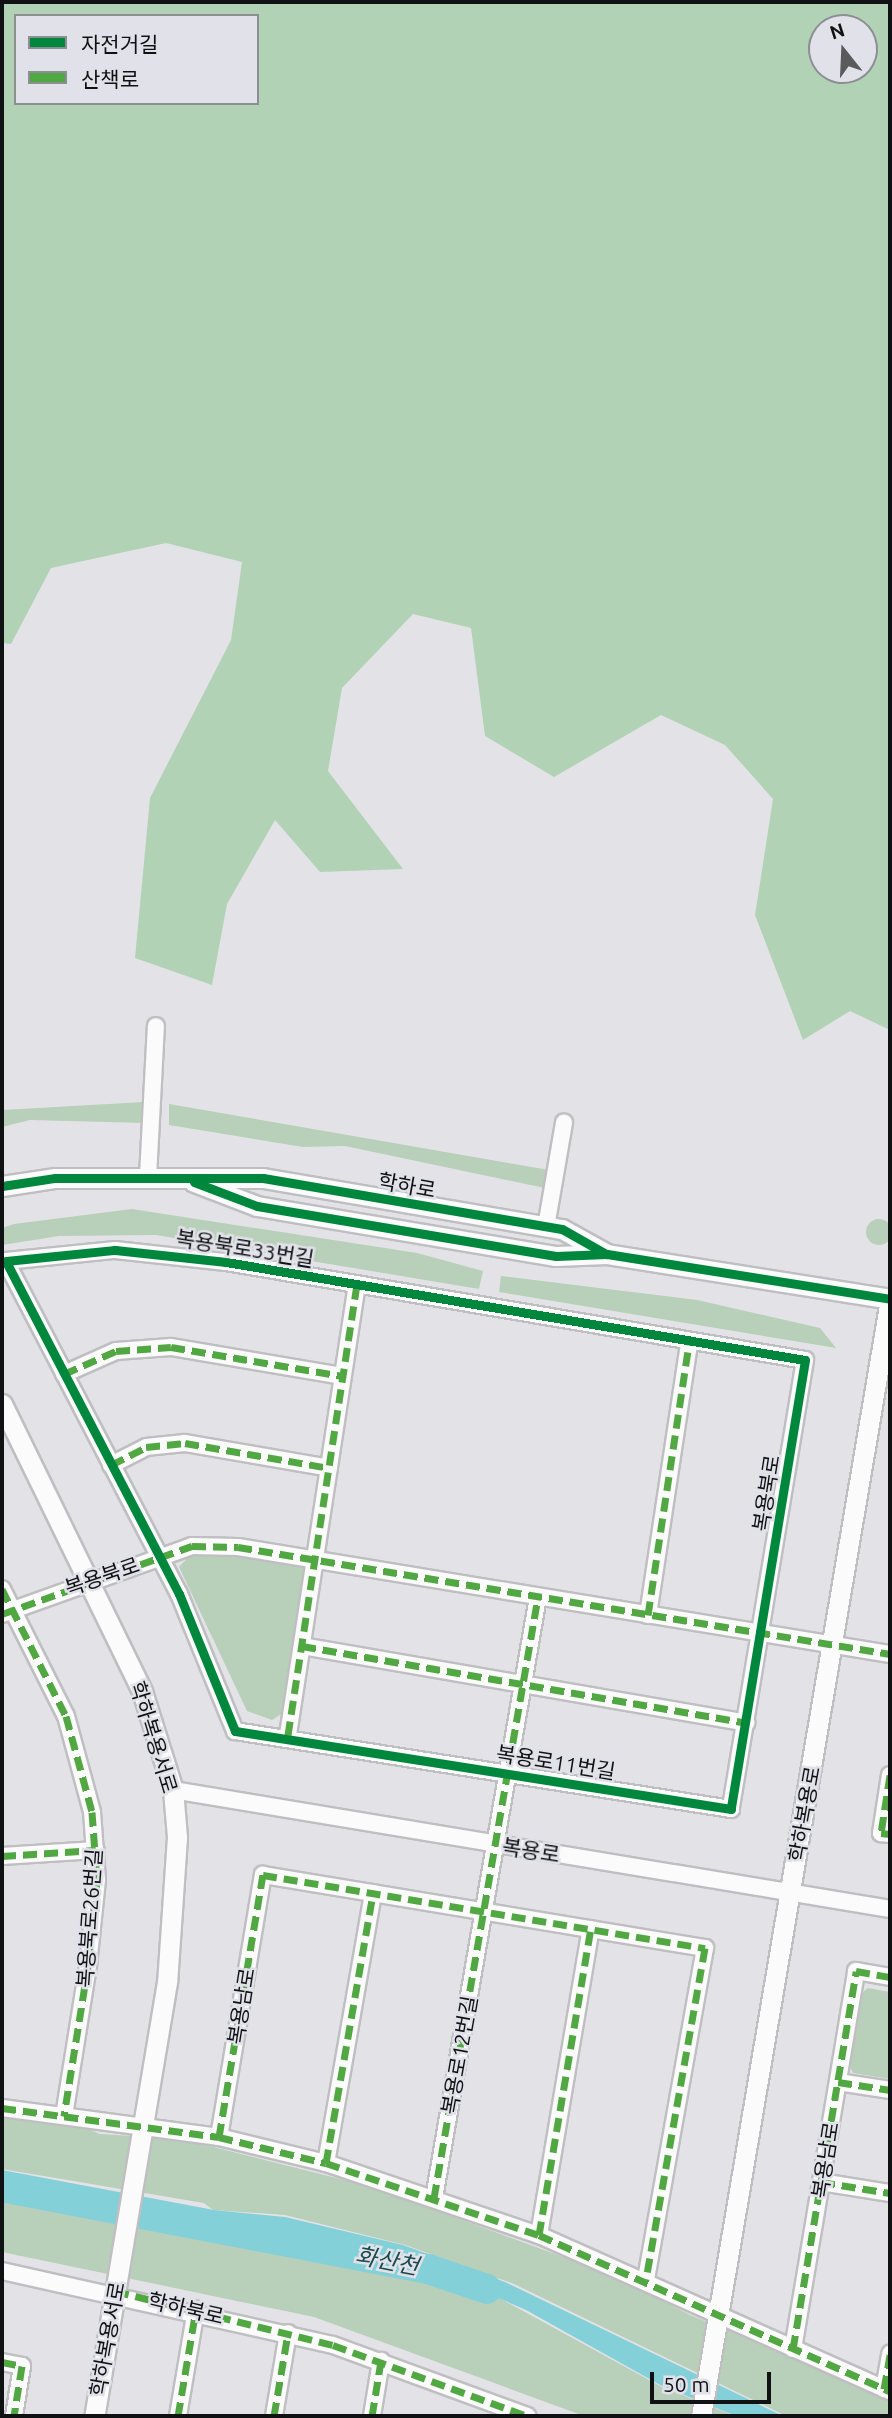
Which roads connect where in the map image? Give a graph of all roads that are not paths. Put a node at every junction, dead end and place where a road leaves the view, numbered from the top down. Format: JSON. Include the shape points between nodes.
{"nodes":[{"id":1,"x":156,"y":1026,"type":"dead end"},
{"id":2,"x":564,"y":1123,"type":"dead end"},
{"id":3,"x":148,"y":1177,"type":"junction"},
{"id":4,"x":194,"y":1182,"type":"junction"},
{"id":5,"x":2,"y":1186,"type":"edge"},
{"id":6,"x":545,"y":1227,"type":"junction"},
{"id":7,"x":607,"y":1254,"type":"junction"},
{"id":8,"x":357,"y":1284,"type":"junction"},
{"id":9,"x":890,"y":1299,"type":"edge"},
{"id":10,"x":689,"y":1343,"type":"junction"},
{"id":11,"x":805,"y":1360,"type":"joint"},
{"id":12,"x":64,"y":1374,"type":"junction"},
{"id":13,"x":343,"y":1376,"type":"junction"},
{"id":14,"x":2,"y":1404,"type":"edge"},
{"id":15,"x":111,"y":1465,"type":"junction"},
{"id":16,"x":329,"y":1468,"type":"junction"},
{"id":17,"x":159,"y":1557,"type":"junction"},
{"id":18,"x":314,"y":1562,"type":"junction"},
{"id":19,"x":90,"y":1578,"type":"junction"},
{"id":20,"x":2,"y":1589,"type":"edge"},
{"id":21,"x":538,"y":1597,"type":"junction"},
{"id":22,"x":7,"y":1612,"type":"edge"},
{"id":23,"x":648,"y":1615,"type":"junction"},
{"id":24,"x":760,"y":1633,"type":"junction"},
{"id":25,"x":833,"y":1644,"type":"junction"},
{"id":26,"x":302,"y":1646,"type":"junction"},
{"id":27,"x":890,"y":1654,"type":"edge"},
{"id":28,"x":523,"y":1684,"type":"junction"},
{"id":29,"x":746,"y":1723,"type":"junction"},
{"id":30,"x":288,"y":1735,"type":"junction"},
{"id":31,"x":507,"y":1772,"type":"junction"},
{"id":32,"x":890,"y":1775,"type":"edge"},
{"id":33,"x":173,"y":1790,"type":"junction"},
{"id":34,"x":886,"y":1834,"type":"edge"},
{"id":35,"x":495,"y":1844,"type":"junction"},
{"id":36,"x":96,"y":1850,"type":"junction"},
{"id":37,"x":2,"y":1856,"type":"edge"},
{"id":38,"x":790,"y":1892,"type":"junction"},
{"id":39,"x":373,"y":1893,"type":"junction"},
{"id":40,"x":890,"y":1909,"type":"edge"},
{"id":41,"x":483,"y":1911,"type":"junction"},
{"id":42,"x":592,"y":1929,"type":"junction"},
{"id":43,"x":890,"y":1977,"type":"edge"},
{"id":44,"x":838,"y":2082,"type":"junction"},
{"id":45,"x":890,"y":2090,"type":"edge"},
{"id":46,"x":2,"y":2108,"type":"edge"},
{"id":47,"x":64,"y":2116,"type":"junction"},
{"id":48,"x":141,"y":2133,"type":"junction"},
{"id":49,"x":219,"y":2137,"type":"junction"},
{"id":50,"x":326,"y":2163,"type":"junction"},
{"id":51,"x":821,"y":2182,"type":"junction"},
{"id":52,"x":890,"y":2193,"type":"edge"},
{"id":53,"x":434,"y":2198,"type":"junction"},
{"id":54,"x":539,"y":2235,"type":"junction"},
{"id":55,"x":2,"y":2271,"type":"edge"},
{"id":56,"x":646,"y":2280,"type":"junction"},
{"id":57,"x":116,"y":2291,"type":"junction"},
{"id":58,"x":196,"y":2310,"type":"junction"},
{"id":59,"x":717,"y":2323,"type":"junction"},
{"id":60,"x":288,"y":2333,"type":"junction"},
{"id":61,"x":793,"y":2349,"type":"junction"},
{"id":62,"x":890,"y":2354,"type":"edge"},
{"id":63,"x":381,"y":2361,"type":"junction"},
{"id":64,"x":2,"y":2362,"type":"edge"},
{"id":65,"x":887,"y":2390,"type":"edge"},
{"id":66,"x":14,"y":2416,"type":"edge"},
{"id":67,"x":94,"y":2416,"type":"edge"},
{"id":68,"x":178,"y":2416,"type":"edge"},
{"id":69,"x":274,"y":2416,"type":"edge"},
{"id":70,"x":372,"y":2416,"type":"edge"},
{"id":71,"x":527,"y":2416,"type":"edge"},
{"id":72,"x":701,"y":2416,"type":"edge"}],
"edges":[{"from":1,"to":3,"type":"street"},
{"from":2,"to":6,"type":"street"},
{"from":3,"to":4,"type":"street","name":"학하로"},
{"from":3,"to":5,"type":"street","name":"학하로","via":[[55,1178]]},
{"from":4,"to":6,"type":"street","name":"학하로","via":[[263,1178]]},
{"from":4,"to":7,"type":"street","name":"학하로","via":[[257,1206],[556,1255]]},
{"from":6,"to":7,"type":"street","name":"학하로"},
{"from":7,"to":9,"type":"street","name":"학하로"},
{"from":8,"to":10,"type":"street","name":"복용북로33번길"},
{"from":8,"to":12,"type":"street","name":"복용북로33번길","via":[[157,1251],[6,1261]]},
{"from":8,"to":13,"type":"street"},
{"from":9,"to":25,"type":"street","name":"학하복용로"},
{"from":10,"to":11,"type":"street","name":"복용북로33번길"},
{"from":10,"to":23,"type":"street"},
{"from":11,"to":24,"type":"street","name":"복용북로"},
{"from":12,"to":13,"type":"street","via":[[116,1351],[171,1347]]},
{"from":12,"to":15,"type":"street","name":"복용북로33번길"},
{"from":13,"to":16,"type":"street"},
{"from":14,"to":19,"type":"street","name":"학하복용서로"},
{"from":15,"to":16,"type":"street","via":[[146,1447],[185,1443]]},
{"from":15,"to":17,"type":"street","name":"복용북로33번길"},
{"from":16,"to":18,"type":"street"},
{"from":17,"to":18,"type":"street","name":"복용북로","via":[[192,1546],[220,1546]]},
{"from":17,"to":19,"type":"street","name":"복용북로"},
{"from":17,"to":30,"type":"street","name":"복용로11번길","via":[[235,1731]]},
{"from":18,"to":21,"type":"street","name":"복용북로"},
{"from":18,"to":26,"type":"street"},
{"from":19,"to":22,"type":"street","name":"복용북로"},
{"from":19,"to":33,"type":"street","name":"학하복용서로","via":[[142,1691]]},
{"from":20,"to":22,"type":"street"},
{"from":21,"to":23,"type":"street","name":"복용북로"},
{"from":21,"to":28,"type":"street","name":"복용로11번길"},
{"from":22,"to":36,"type":"street","name":"복용북로26번길","via":[[80,1756]]},
{"from":23,"to":24,"type":"street","name":"복용북로"},
{"from":24,"to":25,"type":"street","name":"복용북로"},
{"from":24,"to":29,"type":"street"},
{"from":25,"to":27,"type":"street","name":"복용북로"},
{"from":25,"to":38,"type":"street","name":"학하복용로"},
{"from":26,"to":28,"type":"street"},
{"from":26,"to":30,"type":"street"},
{"from":28,"to":29,"type":"street"},
{"from":28,"to":31,"type":"street","name":"복용로11번길"},
{"from":29,"to":31,"type":"street","name":"복용로11번길","via":[[731,1810]]},
{"from":30,"to":31,"type":"street","name":"복용로11번길"},
{"from":31,"to":35,"type":"street","name":"복용로11번길"},
{"from":32,"to":34,"type":"street"},
{"from":33,"to":35,"type":"street","name":"복용로"},
{"from":33,"to":48,"type":"street","name":"학하복용서로","via":[[177,1894]]},
{"from":35,"to":38,"type":"street","name":"복용로"},
{"from":35,"to":41,"type":"street","name":"복용로12번길"},
{"from":36,"to":37,"type":"street"},
{"from":36,"to":47,"type":"street","name":"복용북로26번길","via":[[88,1966]]},
{"from":38,"to":40,"type":"street","name":"복용로"},
{"from":38,"to":59,"type":"street","name":"학하복용로"},
{"from":39,"to":41,"type":"street"},
{"from":39,"to":49,"type":"street","name":"복용남로","via":[[263,1875]]},
{"from":39,"to":50,"type":"street"},
{"from":41,"to":42,"type":"street"},
{"from":41,"to":53,"type":"street","name":"복용로12번길"},
{"from":42,"to":54,"type":"street"},
{"from":42,"to":56,"type":"street","via":[[705,1948]]},
{"from":43,"to":44,"type":"street","name":"복용남로","via":[[856,1971]]},
{"from":44,"to":45,"type":"street"},
{"from":44,"to":51,"type":"street","name":"복용남로"},
{"from":46,"to":47,"type":"street"},
{"from":47,"to":48,"type":"street"},
{"from":48,"to":49,"type":"street"},
{"from":48,"to":57,"type":"street","name":"학하복용서로"},
{"from":49,"to":50,"type":"street"},
{"from":50,"to":53,"type":"street"},
{"from":51,"to":52,"type":"street"},
{"from":51,"to":61,"type":"street","name":"복용남로"},
{"from":53,"to":54,"type":"street"},
{"from":54,"to":56,"type":"street"},
{"from":55,"to":57,"type":"street","name":"학하북로"},
{"from":56,"to":59,"type":"street"},
{"from":57,"to":58,"type":"street","name":"학하북로"},
{"from":57,"to":67,"type":"street","name":"학하복용서로"},
{"from":58,"to":60,"type":"street","name":"학하북로"},
{"from":58,"to":68,"type":"street"},
{"from":59,"to":61,"type":"street"},
{"from":59,"to":72,"type":"street","name":"학하복용로"},
{"from":60,"to":63,"type":"street","name":"학하북로"},
{"from":60,"to":69,"type":"street"},
{"from":61,"to":65,"type":"street"},
{"from":62,"to":65,"type":"street"},
{"from":63,"to":70,"type":"street"},
{"from":63,"to":71,"type":"street","name":"학하북로"},
{"from":64,"to":66,"type":"street","via":[[22,2366]]}]}
